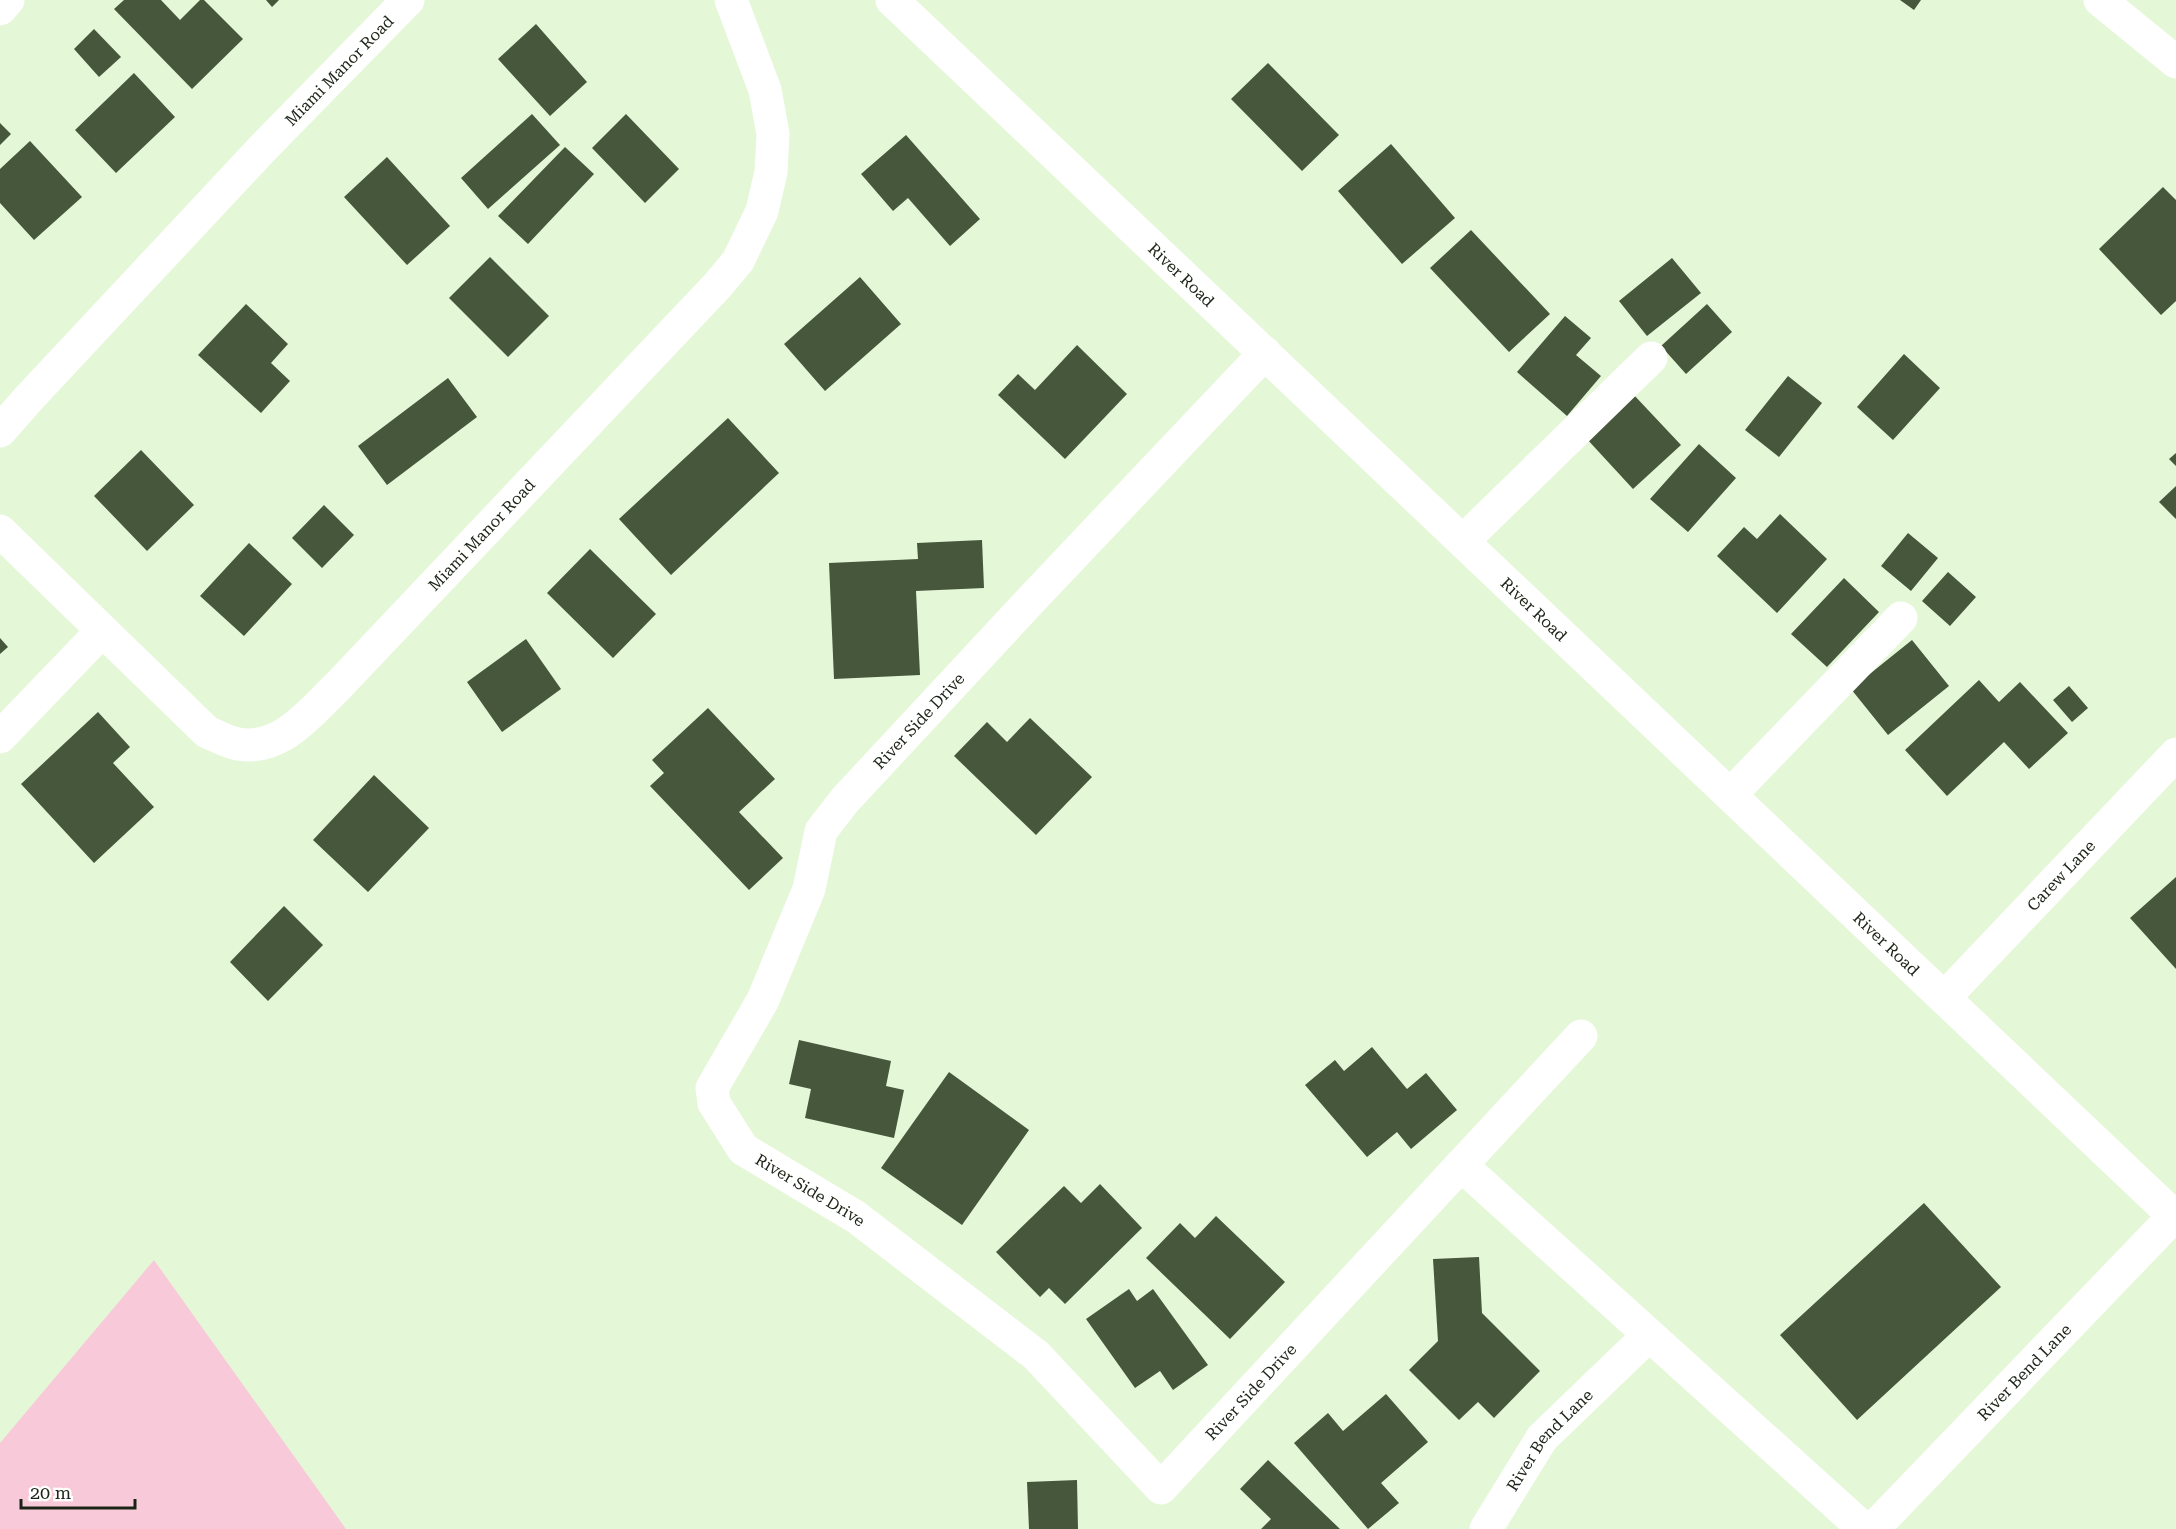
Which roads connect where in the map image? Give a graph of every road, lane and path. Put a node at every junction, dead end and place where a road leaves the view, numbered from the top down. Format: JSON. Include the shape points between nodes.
{"nodes":[{"id":1,"x":8,"y":0,"type":"edge"},
{"id":2,"x":408,"y":0,"type":"edge"},
{"id":3,"x":731,"y":0,"type":"edge"},
{"id":4,"x":892,"y":0,"type":"edge"},
{"id":5,"x":2100,"y":0,"type":"edge"},
{"id":6,"x":0,"y":9,"type":"edge"},
{"id":7,"x":2176,"y":62,"type":"edge"},
{"id":8,"x":1265,"y":353,"type":"junction"},
{"id":9,"x":1651,"y":358,"type":"dead end"},
{"id":10,"x":0,"y":431,"type":"edge"},
{"id":11,"x":0,"y":531,"type":"edge"},
{"id":12,"x":1463,"y":541,"type":"junction"},
{"id":13,"x":1901,"y":618,"type":"dead end"},
{"id":14,"x":102,"y":631,"type":"junction"},
{"id":15,"x":0,"y":737,"type":"edge"},
{"id":16,"x":2176,"y":754,"type":"edge"},
{"id":17,"x":1731,"y":794,"type":"junction"},
{"id":18,"x":1945,"y":998,"type":"junction"},
{"id":19,"x":1581,"y":1036,"type":"dead end"},
{"id":20,"x":1461,"y":1164,"type":"junction"},
{"id":21,"x":2163,"y":1187,"type":"edge"},
{"id":22,"x":2175,"y":1217,"type":"edge"},
{"id":23,"x":1648,"y":1335,"type":"junction"},
{"id":24,"x":1486,"y":1529,"type":"edge"},
{"id":25,"x":1864,"y":1529,"type":"edge"},
{"id":26,"x":1873,"y":1529,"type":"edge"}],
"edges":[{"from":1,"to":6,"type":"street"},
{"from":2,"to":10,"type":"street","name":"Miami Manor Road","via":[[254,158]]},
{"from":3,"to":14,"type":"street","name":"Miami Manor Road","via":[[765,90],[773,134],[771,172],[762,211],[738,261],[339,685],[288,733],[263,743],[239,744],[207,732]]},
{"from":4,"to":8,"type":"street","name":"River Road"},
{"from":5,"to":7,"type":"street"},
{"from":8,"to":12,"type":"street","name":"River Road"},
{"from":8,"to":20,"type":"street","name":"River Side Drive","via":[[861,783],[821,831],[809,889],[763,1000],[712,1088],[714,1103],[743,1149],[856,1217],[1036,1355],[1161,1488]]},
{"from":9,"to":12,"type":"street"},
{"from":11,"to":14,"type":"street","name":"Miami Manor Road"},
{"from":12,"to":17,"type":"street","name":"River Road"},
{"from":13,"to":17,"type":"street"},
{"from":14,"to":15,"type":"street"},
{"from":16,"to":18,"type":"street","name":"Carew Lane"},
{"from":17,"to":18,"type":"street","name":"River Road"},
{"from":18,"to":21,"type":"street","name":"River Road"},
{"from":19,"to":20,"type":"street","name":"River Side Drive"},
{"from":20,"to":23,"type":"street"},
{"from":21,"to":22,"type":"street","name":"River Road"},
{"from":22,"to":26,"type":"street","name":"River Bend Lane"},
{"from":23,"to":24,"type":"street","name":"River Bend Lane","via":[[1542,1438]]},
{"from":23,"to":25,"type":"street"}]}
